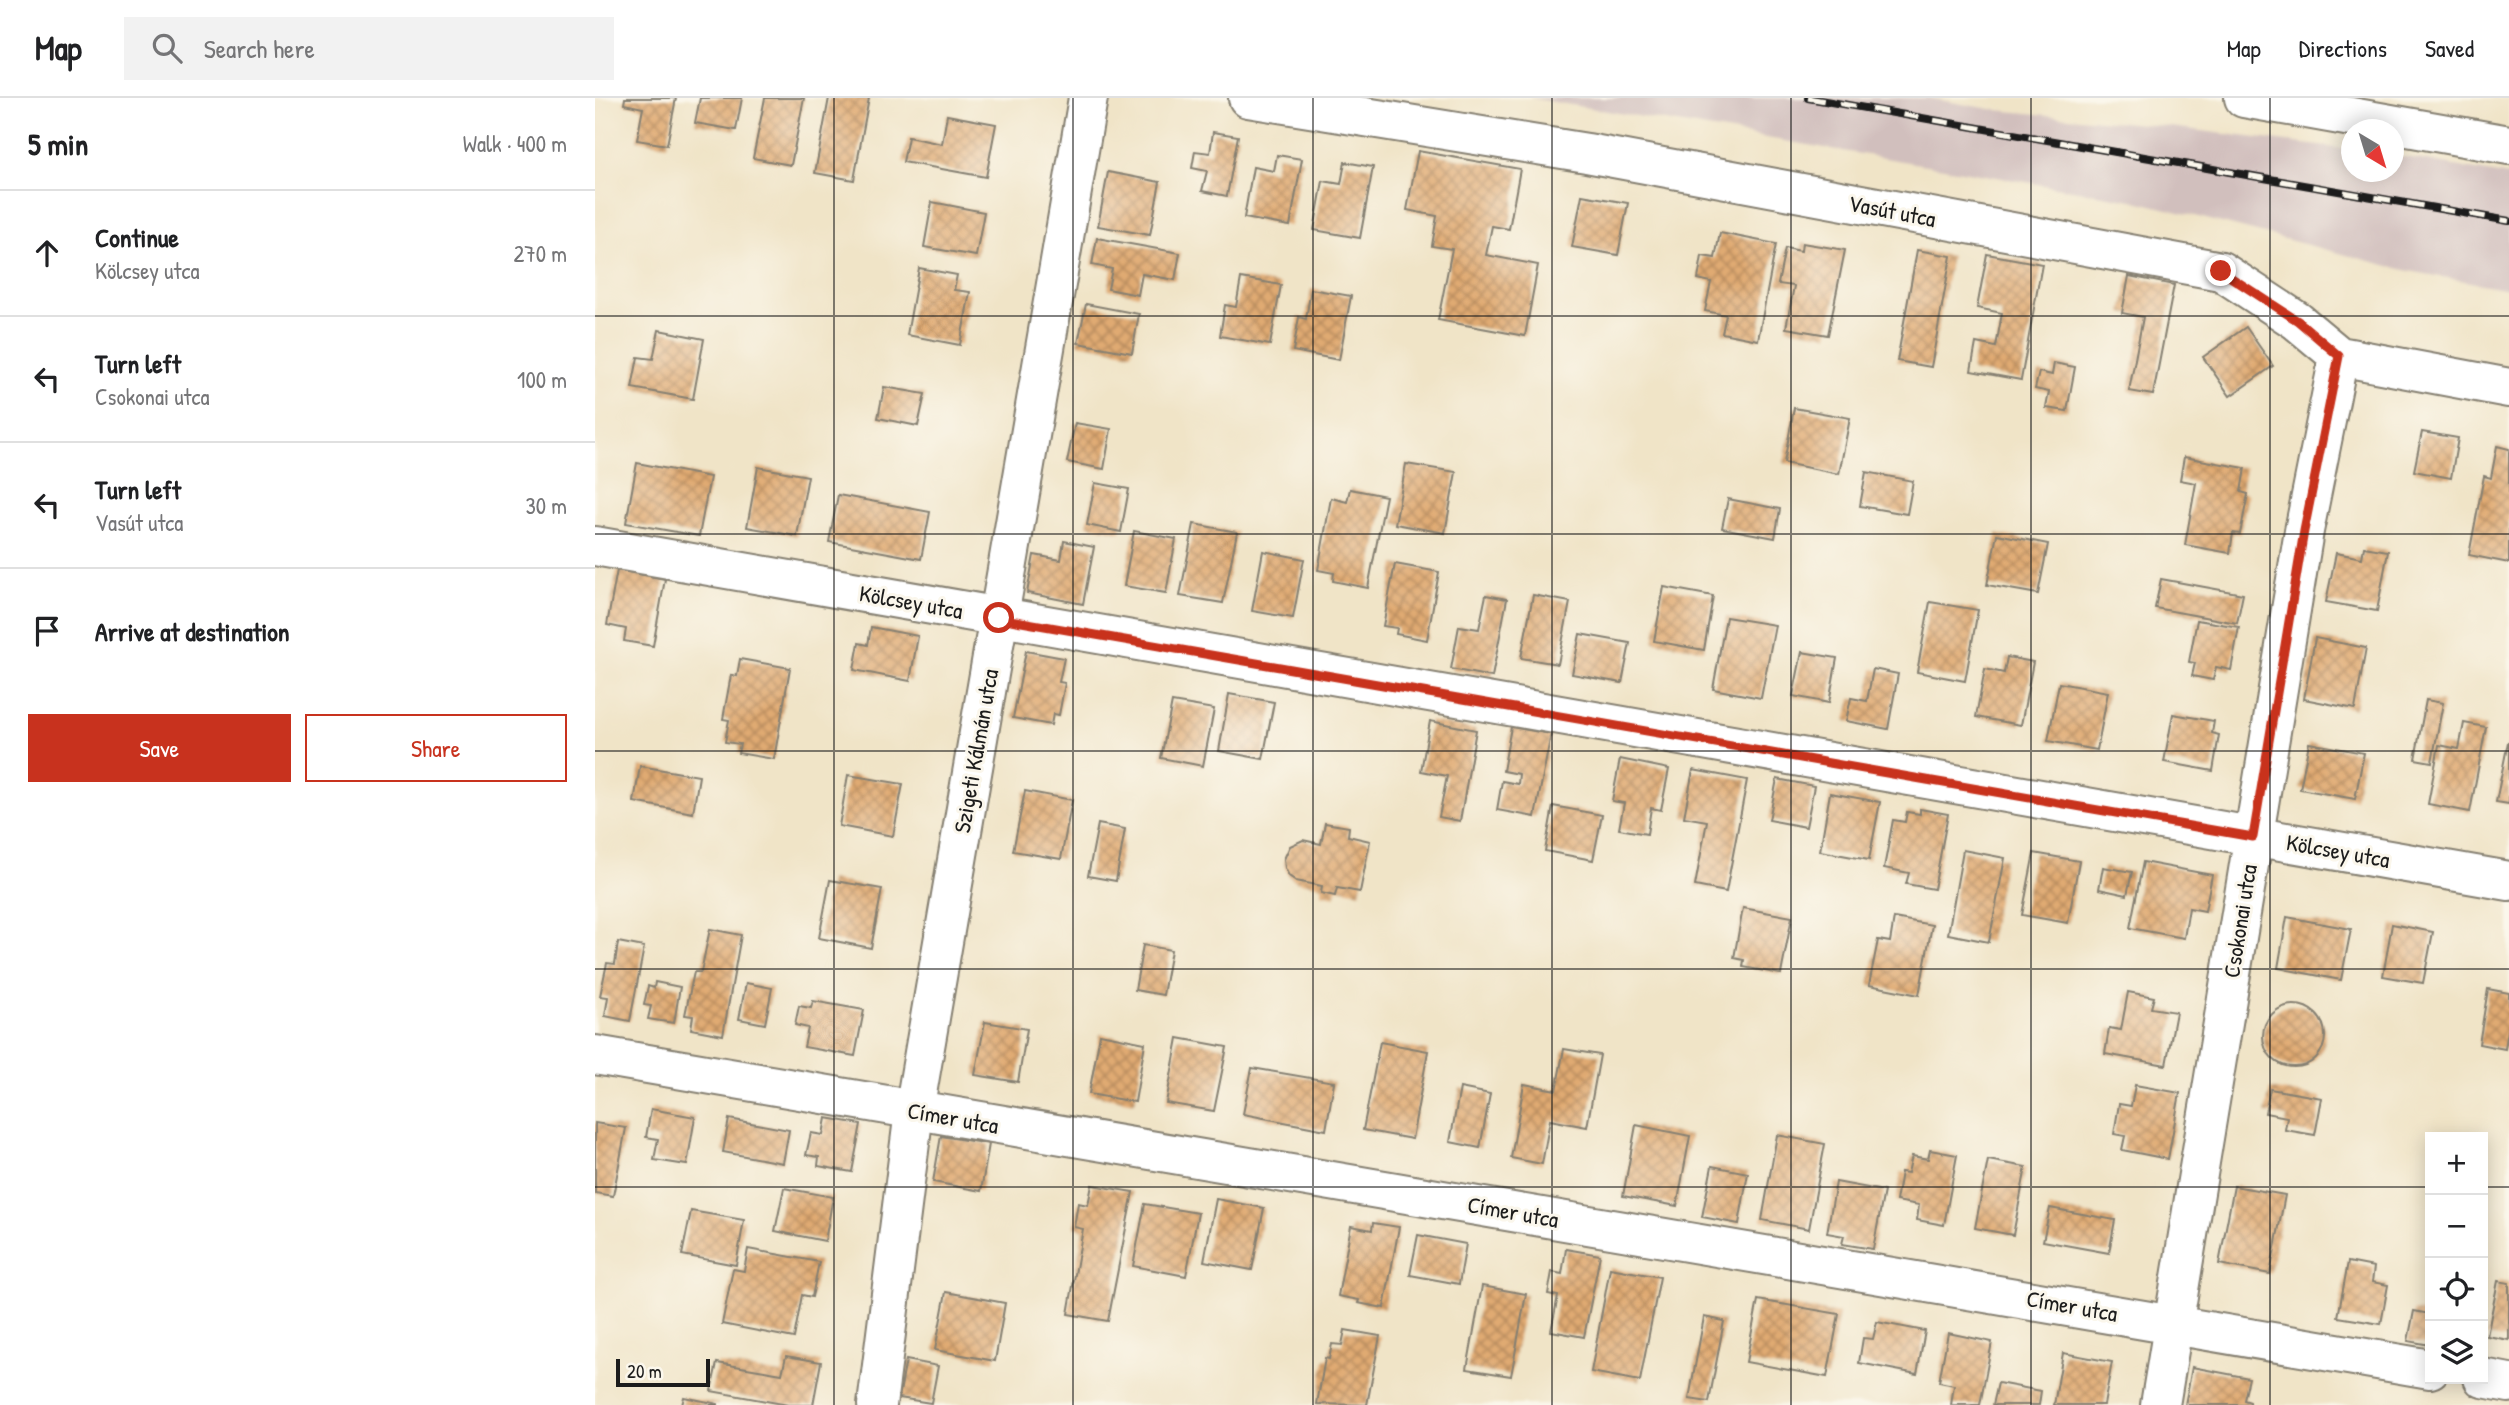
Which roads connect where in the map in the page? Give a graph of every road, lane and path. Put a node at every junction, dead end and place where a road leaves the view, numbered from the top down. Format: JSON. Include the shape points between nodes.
{"nodes":[{"id":1,"x":1088,"y":98,"type":"edge"},
{"id":2,"x":1248,"y":98,"type":"edge"},
{"id":3,"x":2244,"y":98,"type":"edge"},
{"id":4,"x":2509,"y":145,"type":"edge"},
{"id":5,"x":2339,"y":356,"type":"junction"},
{"id":6,"x":2509,"y":388,"type":"edge"},
{"id":7,"x":595,"y":546,"type":"edge"},
{"id":8,"x":999,"y":618,"type":"junction"},
{"id":9,"x":2253,"y":837,"type":"junction"},
{"id":10,"x":2509,"y":881,"type":"edge"},
{"id":11,"x":595,"y":1055,"type":"edge"},
{"id":12,"x":914,"y":1111,"type":"junction"},
{"id":13,"x":2173,"y":1323,"type":"junction"},
{"id":14,"x":2425,"y":1368,"type":"edge"},
{"id":15,"x":2488,"y":1379,"type":"edge"},
{"id":16,"x":2509,"y":1382,"type":"edge"},
{"id":17,"x":877,"y":1405,"type":"edge"},
{"id":18,"x":2160,"y":1405,"type":"edge"}],
"edges":[{"from":1,"to":8,"type":"street","name":"Szigeti Kálmán utca"},
{"from":2,"to":5,"type":"street","name":"Vasút utca","via":[[1587,153],[2221,271],[2298,321]]},
{"from":3,"to":4,"type":"street"},
{"from":5,"to":6,"type":"street","name":"Vasút utca"},
{"from":5,"to":9,"type":"street","name":"Csokonai utca","via":[[2304,531]]},
{"from":7,"to":8,"type":"street","name":"Kölcsey utca"},
{"from":8,"to":9,"type":"street","name":"Kölcsey utca"},
{"from":8,"to":12,"type":"street","name":"Szigeti Kálmán utca"},
{"from":9,"to":10,"type":"street","name":"Kölcsey utca"},
{"from":9,"to":13,"type":"street","name":"Csokonai utca"},
{"from":11,"to":12,"type":"street","name":"Címer utca"},
{"from":12,"to":13,"type":"street","name":"Címer utca"},
{"from":12,"to":17,"type":"street","name":"Szigeti Kálmán utca"},
{"from":13,"to":14,"type":"street","name":"Címer utca"},
{"from":13,"to":18,"type":"street","name":"Csokonai utca"},
{"from":15,"to":16,"type":"street"}]}
